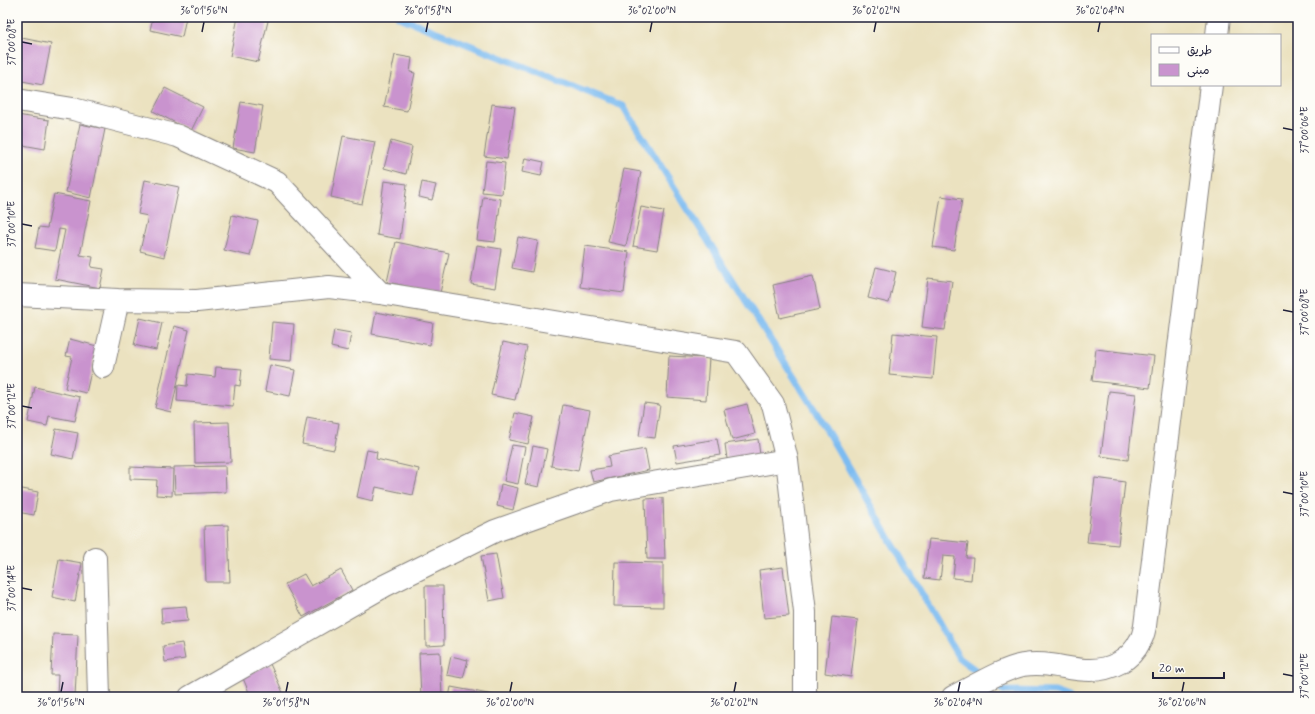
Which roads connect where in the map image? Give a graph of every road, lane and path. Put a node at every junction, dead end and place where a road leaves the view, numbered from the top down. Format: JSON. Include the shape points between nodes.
{"nodes":[{"id":1,"x":1219,"y":17,"type":"edge"},
{"id":2,"x":1217,"y":34,"type":"edge"},
{"id":3,"x":1211,"y":86,"type":"edge"},
{"id":4,"x":17,"y":100,"type":"edge"},
{"id":5,"x":380,"y":293,"type":"junction"},
{"id":6,"x":17,"y":295,"type":"edge"},
{"id":7,"x":118,"y":300,"type":"junction"},
{"id":8,"x":103,"y":367,"type":"dead end"},
{"id":9,"x":787,"y":460,"type":"junction"},
{"id":10,"x":95,"y":558,"type":"dead end"},
{"id":11,"x":959,"y":694,"type":"edge"},
{"id":12,"x":99,"y":697,"type":"edge"},
{"id":13,"x":190,"y":697,"type":"edge"},
{"id":14,"x":805,"y":697,"type":"edge"}],
"edges":[{"from":1,"to":2,"type":"street"},
{"from":3,"to":11,"type":"street","via":[[1145,626],[1140,641],[1132,654],[1120,664],[1105,669],[1090,670],[1052,664],[1022,666],[1008,670]]},
{"from":4,"to":5,"type":"street","via":[[73,109],[178,136],[277,182]]},
{"from":5,"to":7,"type":"street","via":[[329,287],[197,301]]},
{"from":5,"to":9,"type":"street","via":[[736,352],[772,404]]},
{"from":6,"to":7,"type":"street"},
{"from":7,"to":8,"type":"street"},
{"from":9,"to":13,"type":"street","via":[[611,490],[495,531],[384,586]]},
{"from":9,"to":14,"type":"street","via":[[805,612]]},
{"from":10,"to":12,"type":"street"}]}
